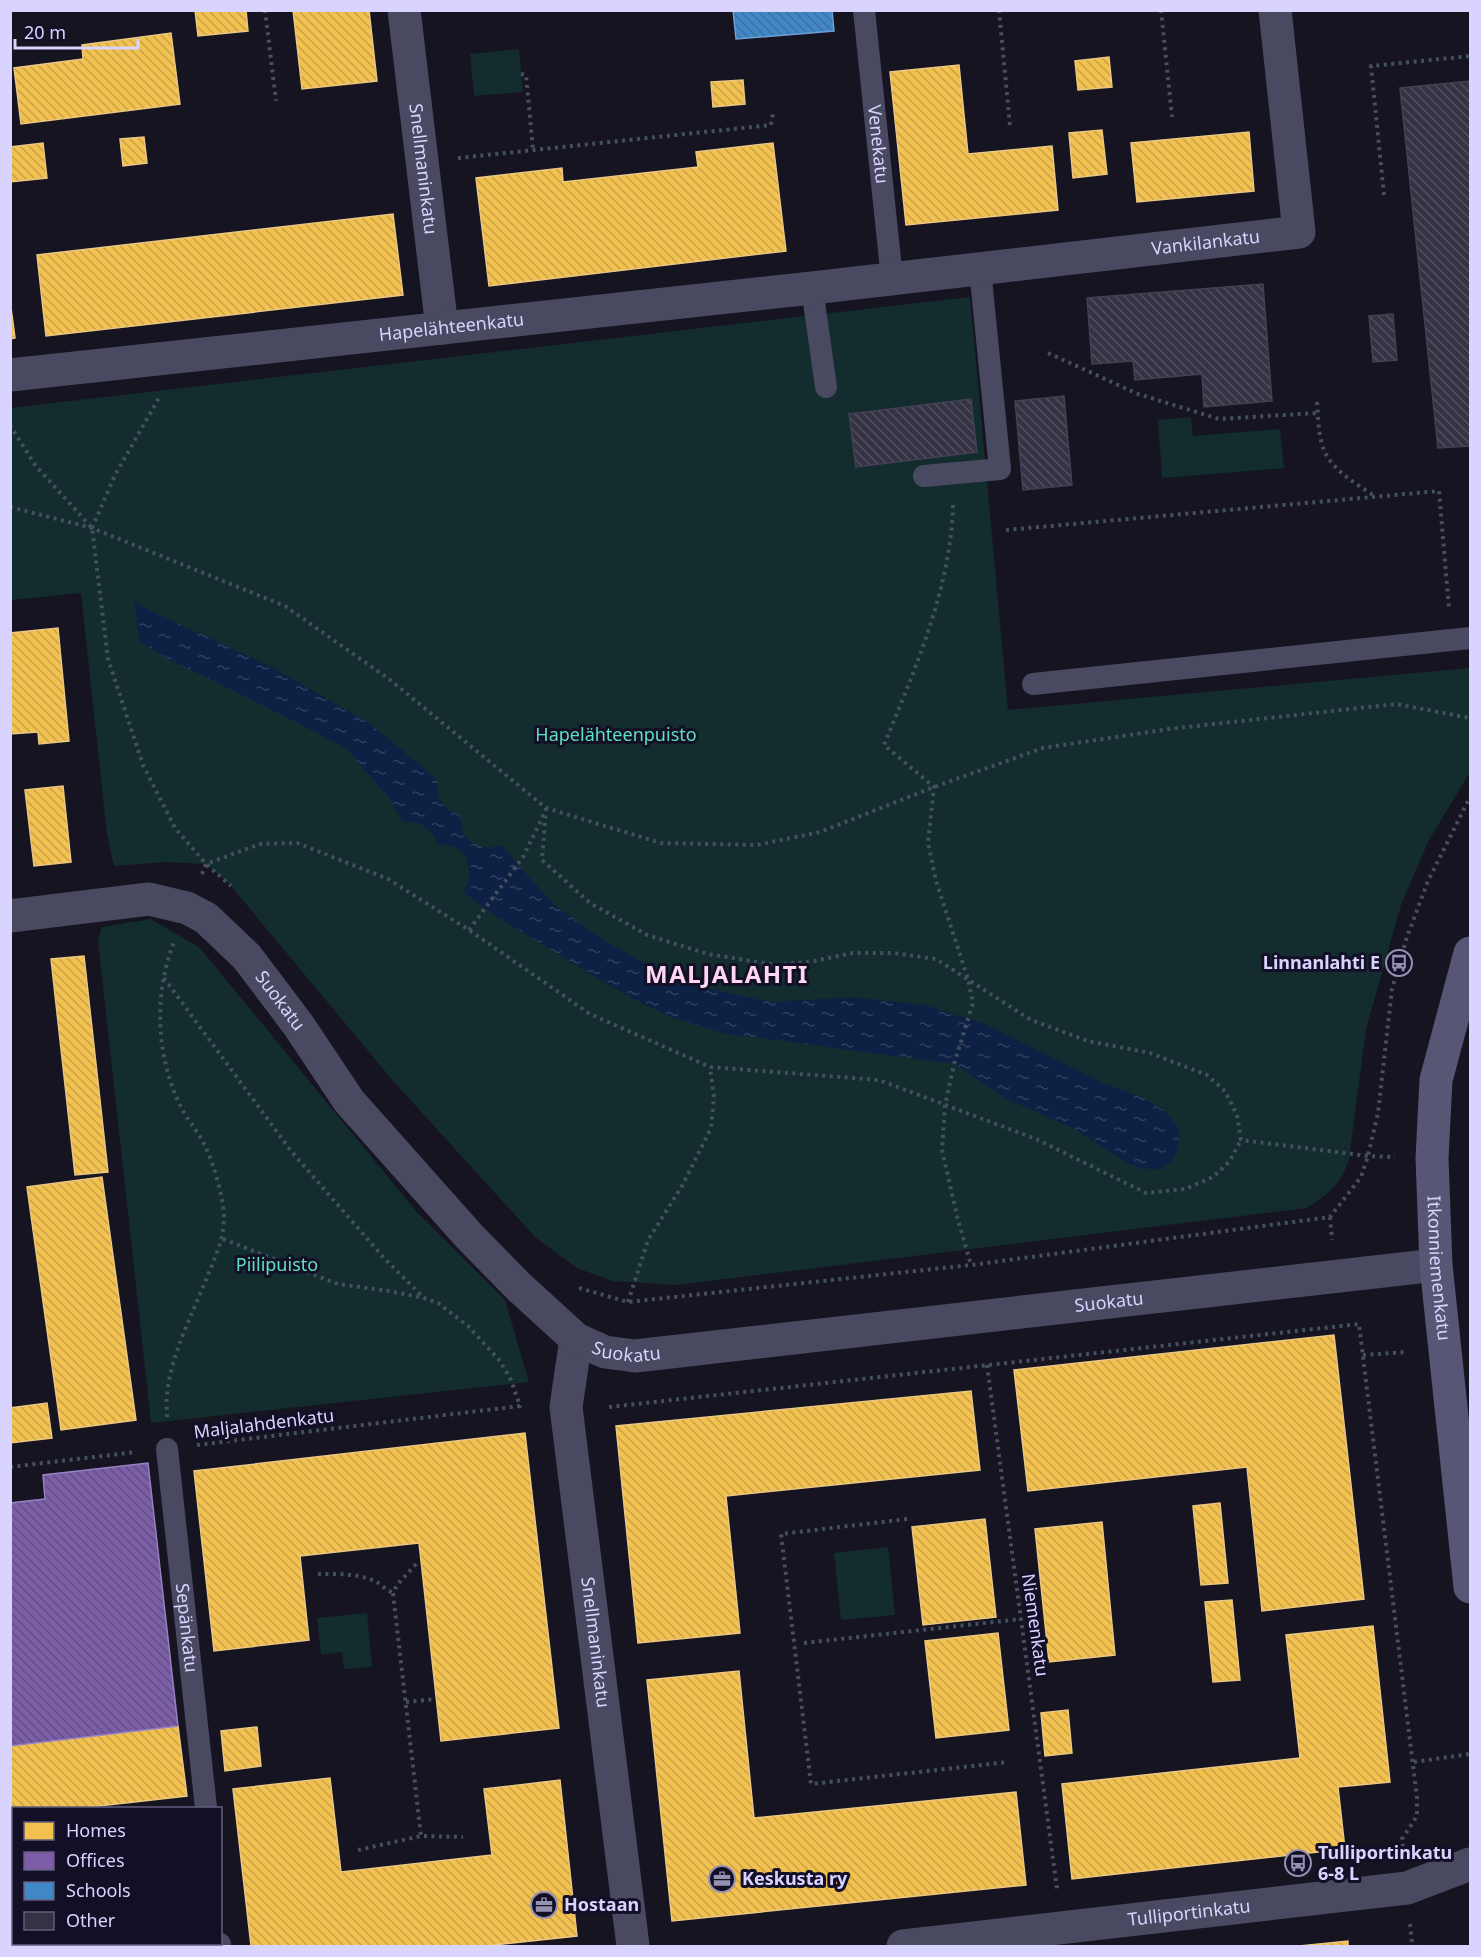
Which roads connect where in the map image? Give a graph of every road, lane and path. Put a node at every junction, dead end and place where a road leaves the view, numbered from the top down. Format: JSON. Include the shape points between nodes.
{"nodes":[{"id":1,"x":265,"y":10,"type":"edge"},
{"id":2,"x":404,"y":10,"type":"edge"},
{"id":3,"x":864,"y":10,"type":"edge"},
{"id":4,"x":999,"y":10,"type":"edge"},
{"id":5,"x":1161,"y":10,"type":"edge"},
{"id":6,"x":1275,"y":10,"type":"edge"},
{"id":7,"x":1470,"y":56,"type":"edge"},
{"id":8,"x":521,"y":74,"type":"dead end"},
{"id":9,"x":276,"y":101,"type":"dead end"},
{"id":10,"x":773,"y":113,"type":"dead end"},
{"id":11,"x":1172,"y":117,"type":"dead end"},
{"id":12,"x":1010,"y":126,"type":"dead end"},
{"id":13,"x":533,"y":150,"type":"junction"},
{"id":14,"x":457,"y":158,"type":"dead end"},
{"id":15,"x":1384,"y":195,"type":"dead end"},
{"id":16,"x":980,"y":269,"type":"junction"},
{"id":17,"x":892,"y":279,"type":"junction"},
{"id":18,"x":812,"y":288,"type":"junction"},
{"id":19,"x":442,"y":328,"type":"junction"},
{"id":20,"x":1048,"y":352,"type":"dead end"},
{"id":21,"x":10,"y":375,"type":"edge"},
{"id":22,"x":826,"y":387,"type":"dead end"},
{"id":23,"x":162,"y":393,"type":"dead end"},
{"id":24,"x":1317,"y":402,"type":"dead end"},
{"id":25,"x":1318,"y":413,"type":"junction"},
{"id":26,"x":10,"y":425,"type":"edge"},
{"id":27,"x":954,"y":473,"type":"junction"},
{"id":28,"x":924,"y":476,"type":"dead end"},
{"id":29,"x":1376,"y":497,"type":"junction"},
{"id":30,"x":10,"y":507,"type":"edge"},
{"id":31,"x":92,"y":528,"type":"junction"},
{"id":32,"x":1006,"y":530,"type":"dead end"},
{"id":33,"x":1461,"y":639,"type":"edge"},
{"id":34,"x":1033,"y":684,"type":"dead end"},
{"id":35,"x":1470,"y":718,"type":"edge"},
{"id":36,"x":934,"y":787,"type":"junction"},
{"id":37,"x":1470,"y":797,"type":"edge"},
{"id":38,"x":546,"y":808,"type":"junction"},
{"id":39,"x":176,"y":828,"type":"dead end"},
{"id":40,"x":187,"y":908,"type":"junction"},
{"id":41,"x":10,"y":916,"type":"edge"},
{"id":42,"x":469,"y":930,"type":"junction"},
{"id":43,"x":1470,"y":953,"type":"edge"},
{"id":44,"x":164,"y":978,"type":"junction"},
{"id":45,"x":968,"y":979,"type":"junction"},
{"id":46,"x":710,"y":1067,"type":"junction"},
{"id":47,"x":945,"y":1105,"type":"junction"},
{"id":48,"x":1241,"y":1140,"type":"junction"},
{"id":49,"x":1368,"y":1156,"type":"junction"},
{"id":50,"x":223,"y":1239,"type":"junction"},
{"id":51,"x":971,"y":1265,"type":"junction"},
{"id":52,"x":1436,"y":1265,"type":"junction"},
{"id":53,"x":424,"y":1298,"type":"junction"},
{"id":54,"x":576,"y":1339,"type":"junction"},
{"id":55,"x":987,"y":1365,"type":"junction"},
{"id":56,"x":609,"y":1407,"type":"dead end"},
{"id":57,"x":167,"y":1449,"type":"junction"},
{"id":58,"x":10,"y":1467,"type":"edge"},
{"id":59,"x":907,"y":1519,"type":"dead end"},
{"id":60,"x":416,"y":1564,"type":"dead end"},
{"id":61,"x":318,"y":1574,"type":"dead end"},
{"id":62,"x":1470,"y":1587,"type":"edge"},
{"id":63,"x":393,"y":1593,"type":"junction"},
{"id":64,"x":1021,"y":1619,"type":"junction"},
{"id":65,"x":804,"y":1643,"type":"dead end"},
{"id":66,"x":436,"y":1699,"type":"dead end"},
{"id":67,"x":406,"y":1702,"type":"junction"},
{"id":68,"x":1470,"y":1754,"type":"edge"},
{"id":69,"x":1008,"y":1762,"type":"dead end"},
{"id":70,"x":1414,"y":1762,"type":"junction"},
{"id":71,"x":206,"y":1807,"type":"edge"},
{"id":72,"x":421,"y":1836,"type":"junction"},
{"id":73,"x":463,"y":1837,"type":"dead end"},
{"id":74,"x":1402,"y":1839,"type":"dead end"},
{"id":75,"x":358,"y":1850,"type":"dead end"},
{"id":76,"x":1470,"y":1864,"type":"edge"},
{"id":77,"x":1057,"y":1889,"type":"dead end"},
{"id":78,"x":633,"y":1947,"type":"edge"},
{"id":79,"x":903,"y":1947,"type":"edge"}],
"edges":[{"from":1,"to":9,"type":"path"},
{"from":2,"to":19,"type":"street","name":"Snellmaninkatu"},
{"from":3,"to":17,"type":"lane","name":"Venekatu"},
{"from":4,"to":12,"type":"path"},
{"from":5,"to":11,"type":"path"},
{"from":6,"to":16,"type":"street","name":"Vankilankatu","via":[[1299,232]]},
{"from":7,"to":15,"type":"path","via":[[1371,66]]},
{"from":8,"to":13,"type":"path","via":[[526,75]]},
{"from":10,"to":13,"type":"path","via":[[771,125]]},
{"from":13,"to":14,"type":"path"},
{"from":16,"to":17,"type":"street","name":"Vankilankatu"},
{"from":16,"to":27,"type":"lane","via":[[1000,469]]},
{"from":17,"to":18,"type":"street","name":"Hapelähteenkatu"},
{"from":18,"to":19,"type":"street","name":"Hapelähteenkatu"},
{"from":18,"to":22,"type":"lane"},
{"from":19,"to":21,"type":"street","name":"Hapelähteenkatu"},
{"from":20,"to":25,"type":"path","via":[[1138,394],[1219,419]]},
{"from":23,"to":31,"type":"path","via":[[115,475]]},
{"from":24,"to":25,"type":"path"},
{"from":25,"to":29,"type":"path","via":[[1327,456],[1343,476]]},
{"from":26,"to":31,"type":"path","via":[[35,465]]},
{"from":27,"to":28,"type":"lane"},
{"from":27,"to":36,"type":"path","via":[[952,529],[936,606],[884,746]]},
{"from":29,"to":32,"type":"path"},
{"from":29,"to":33,"type":"path","via":[[1439,491]]},
{"from":30,"to":31,"type":"path"},
{"from":31,"to":38,"type":"path","via":[[285,606],[389,679]]},
{"from":31,"to":39,"type":"path","via":[[108,659],[143,765]]},
{"from":33,"to":34,"type":"lane"},
{"from":35,"to":36,"type":"path","via":[[1396,705],[1169,729],[1043,748]]},
{"from":36,"to":38,"type":"path","via":[[820,832],[757,845],[661,843]]},
{"from":36,"to":45,"type":"path","via":[[928,843],[936,881]]},
{"from":37,"to":49,"type":"path","via":[[1428,881],[1392,989],[1378,1113]]},
{"from":38,"to":42,"type":"path","via":[[523,857]]},
{"from":38,"to":45,"type":"path","via":[[542,860],[590,903],[647,936],[708,954],[776,965],[814,962],[853,952],[893,952],[936,959]]},
{"from":40,"to":41,"type":"street","name":"Suokatu","via":[[149,899]]},
{"from":40,"to":42,"type":"path","via":[[206,864],[260,844],[297,843],[388,879]]},
{"from":40,"to":44,"type":"path"},
{"from":40,"to":54,"type":"street","name":"Suokatu","via":[[206,918],[248,957],[348,1101],[470,1236]]},
{"from":42,"to":46,"type":"path","via":[[590,1014]]},
{"from":43,"to":52,"type":"main road","name":"Itkonniemenkatu","via":[[1436,1080],[1432,1158]]},
{"from":44,"to":50,"type":"path","via":[[160,998],[164,1054],[171,1084],[206,1147],[214,1171],[222,1205]]},
{"from":44,"to":53,"type":"path","via":[[291,1151]]},
{"from":45,"to":47,"type":"path","via":[[973,1003]]},
{"from":45,"to":48,"type":"path","via":[[1031,1020],[1088,1041],[1150,1053],[1207,1075],[1225,1091],[1236,1115]]},
{"from":46,"to":47,"type":"path","via":[[879,1080]]},
{"from":46,"to":51,"type":"path","via":[[714,1097],[711,1128],[682,1186],[648,1240],[628,1302]]},
{"from":47,"to":48,"type":"path","via":[[1036,1139],[1146,1193],[1185,1189],[1213,1177],[1229,1162]]},
{"from":47,"to":51,"type":"path","via":[[942,1150]]},
{"from":48,"to":49,"type":"path"},
{"from":49,"to":51,"type":"path","via":[[1361,1177],[1330,1217]]},
{"from":50,"to":53,"type":"path","via":[[338,1284]]},
{"from":50,"to":57,"type":"path","via":[[173,1367],[167,1395]]},
{"from":52,"to":54,"type":"street","name":"Suokatu","via":[[635,1356],[605,1352]]},
{"from":52,"to":62,"type":"main road","name":"Itkonniemenkatu"},
{"from":53,"to":57,"type":"path","name":"Maljalahdenkatu","via":[[452,1313],[483,1341],[511,1380],[520,1406]]},
{"from":54,"to":78,"type":"street","name":"Snellmaninkatu","via":[[566,1407]]},
{"from":55,"to":56,"type":"path"},
{"from":55,"to":64,"type":"path","name":"Niemenkatu"},
{"from":55,"to":70,"type":"path","via":[[1359,1324]]},
{"from":57,"to":58,"type":"path","name":"Maljalahdenkatu"},
{"from":57,"to":71,"type":"lane","name":"Sepänkatu"},
{"from":59,"to":69,"type":"path","via":[[781,1534],[811,1784]]},
{"from":60,"to":63,"type":"path"},
{"from":61,"to":63,"type":"path","via":[[361,1576]]},
{"from":63,"to":67,"type":"path"},
{"from":64,"to":65,"type":"path"},
{"from":64,"to":77,"type":"path","name":"Niemenkatu"},
{"from":66,"to":67,"type":"path"},
{"from":67,"to":72,"type":"path"},
{"from":68,"to":70,"type":"path"},
{"from":70,"to":74,"type":"path","via":[[1417,1816]]},
{"from":72,"to":73,"type":"path"},
{"from":72,"to":75,"type":"path"},
{"from":76,"to":79,"type":"street","name":"Tulliportinkatu","via":[[1407,1888]]}]}
